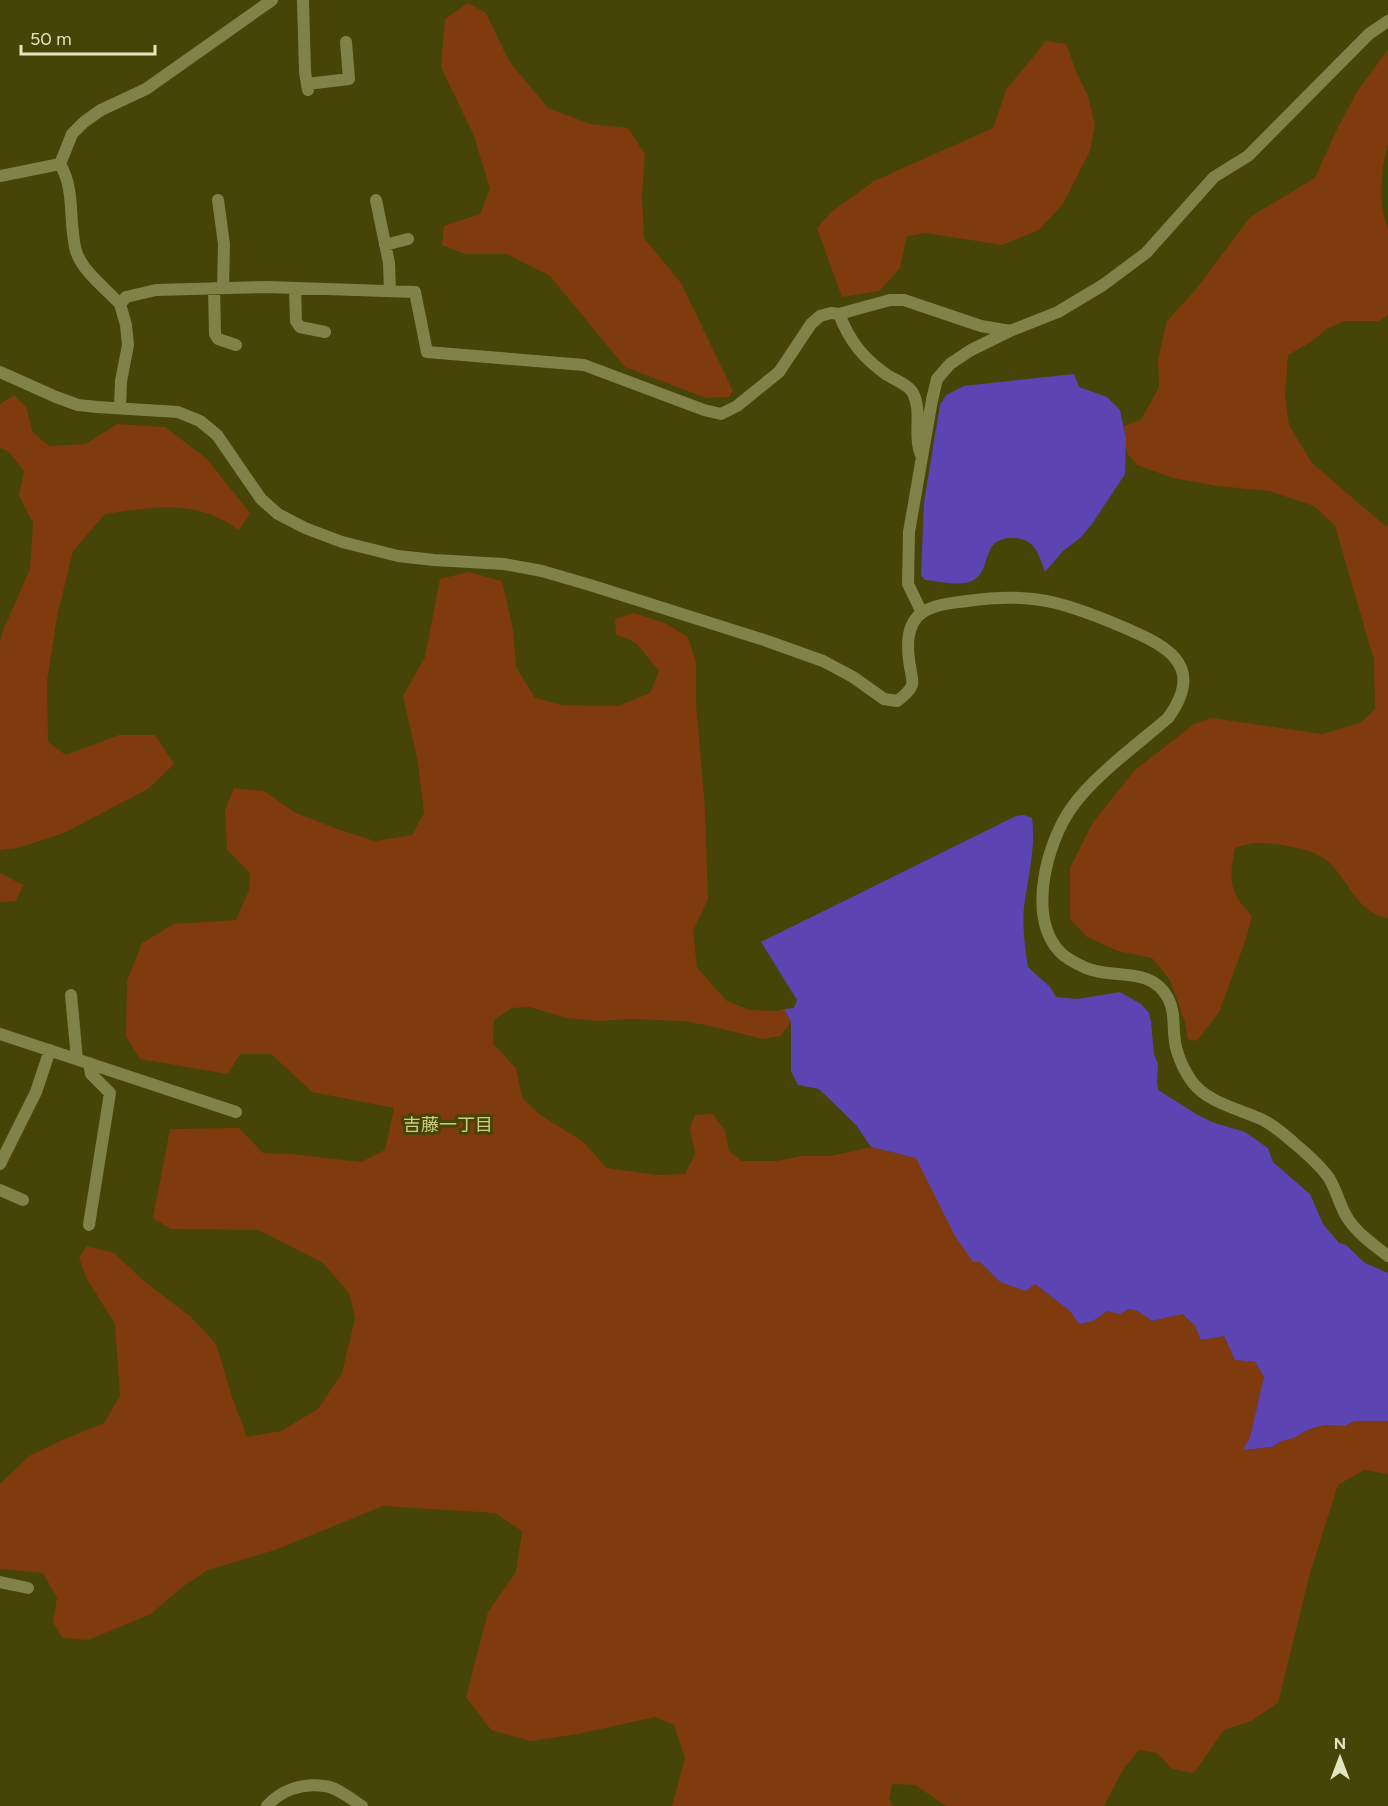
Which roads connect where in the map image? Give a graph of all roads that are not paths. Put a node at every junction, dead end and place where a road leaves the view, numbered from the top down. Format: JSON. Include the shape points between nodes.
{"nodes":[{"id":1,"x":272,"y":0,"type":"edge"},
{"id":2,"x":303,"y":0,"type":"edge"},
{"id":3,"x":1388,"y":21,"type":"edge"},
{"id":4,"x":346,"y":42,"type":"dead end"},
{"id":5,"x":60,"y":165,"type":"junction"},
{"id":6,"x":0,"y":176,"type":"edge"},
{"id":7,"x":218,"y":200,"type":"dead end"},
{"id":8,"x":376,"y":200,"type":"dead end"},
{"id":9,"x":408,"y":239,"type":"dead end"},
{"id":10,"x":385,"y":245,"type":"junction"},
{"id":11,"x":219,"y":288,"type":"junction"},
{"id":12,"x":296,"y":288,"type":"junction"},
{"id":13,"x":390,"y":291,"type":"junction"},
{"id":14,"x":120,"y":304,"type":"junction"},
{"id":15,"x":839,"y":314,"type":"junction"},
{"id":16,"x":1010,"y":331,"type":"junction"},
{"id":17,"x":325,"y":332,"type":"dead end"},
{"id":18,"x":236,"y":345,"type":"dead end"},
{"id":19,"x":0,"y":372,"type":"edge"},
{"id":20,"x":120,"y":408,"type":"junction"},
{"id":21,"x":922,"y":457,"type":"junction"},
{"id":22,"x":922,"y":613,"type":"junction"},
{"id":23,"x":71,"y":995,"type":"dead end"},
{"id":24,"x":0,"y":1034,"type":"edge"},
{"id":25,"x":50,"y":1050,"type":"junction"},
{"id":26,"x":83,"y":1061,"type":"junction"},
{"id":27,"x":236,"y":1112,"type":"dead end"},
{"id":28,"x":0,"y":1164,"type":"edge"},
{"id":29,"x":0,"y":1190,"type":"edge"},
{"id":30,"x":23,"y":1200,"type":"dead end"},
{"id":31,"x":89,"y":1225,"type":"dead end"},
{"id":32,"x":1388,"y":1256,"type":"edge"},
{"id":33,"x":0,"y":1582,"type":"edge"},
{"id":34,"x":28,"y":1588,"type":"dead end"},
{"id":35,"x":267,"y":1806,"type":"edge"},
{"id":36,"x":362,"y":1806,"type":"edge"}],
"edges":[{"from":1,"to":5,"type":"street","via":[[146,88],[84,122],[72,134]]},
{"from":2,"to":4,"type":"street","via":[[307,87],[350,79]]},
{"from":3,"to":16,"type":"street","via":[[1369,34],[1248,156],[1214,177],[1146,253],[1058,312]]},
{"from":5,"to":6,"type":"street"},
{"from":5,"to":14,"type":"street","via":[[66,174],[72,204],[76,252]]},
{"from":7,"to":11,"type":"street","via":[[224,244]]},
{"from":8,"to":10,"type":"street"},
{"from":9,"to":10,"type":"street"},
{"from":10,"to":13,"type":"street"},
{"from":11,"to":12,"type":"street"},
{"from":11,"to":14,"type":"street","via":[[140,292]]},
{"from":11,"to":18,"type":"street","via":[[215,334],[218,339]]},
{"from":12,"to":13,"type":"street"},
{"from":12,"to":17,"type":"street","via":[[296,321],[300,327]]},
{"from":13,"to":15,"type":"street","via":[[415,292],[427,352],[584,365],[721,414],[779,372],[820,316]]},
{"from":14,"to":20,"type":"street","via":[[128,345]]},
{"from":15,"to":16,"type":"street","via":[[904,300],[981,327]]},
{"from":15,"to":21,"type":"street","via":[[847,335],[863,356],[912,391],[916,401],[917,448]]},
{"from":16,"to":21,"type":"street","via":[[971,350],[937,379]]},
{"from":19,"to":20,"type":"street","via":[[78,405]]},
{"from":20,"to":22,"type":"street","via":[[178,412],[200,421],[217,435],[261,499],[278,514],[305,528],[398,556],[504,564],[590,585],[823,661],[884,699],[897,701],[912,683],[908,641],[912,625]]},
{"from":21,"to":22,"type":"street","via":[[909,532],[908,584]]},
{"from":22,"to":32,"type":"street","via":[[950,603],[996,597],[1052,601],[1075,606],[1155,640],[1178,660],[1183,689],[1168,718],[1082,795],[1061,825],[1046,874],[1046,925],[1060,952],[1075,963],[1090,970],[1141,976],[1156,985],[1167,997],[1174,1016],[1176,1050],[1194,1084],[1223,1104],[1263,1120],[1295,1143],[1329,1178],[1348,1219]]},
{"from":23,"to":26,"type":"street"},
{"from":24,"to":25,"type":"street"},
{"from":25,"to":26,"type":"street"},
{"from":25,"to":28,"type":"street","via":[[36,1092]]},
{"from":26,"to":27,"type":"street"},
{"from":26,"to":31,"type":"street","via":[[110,1093]]},
{"from":29,"to":30,"type":"street"},
{"from":33,"to":34,"type":"street"},
{"from":35,"to":36,"type":"street","via":[[289,1789],[305,1786],[325,1786]]}]}
